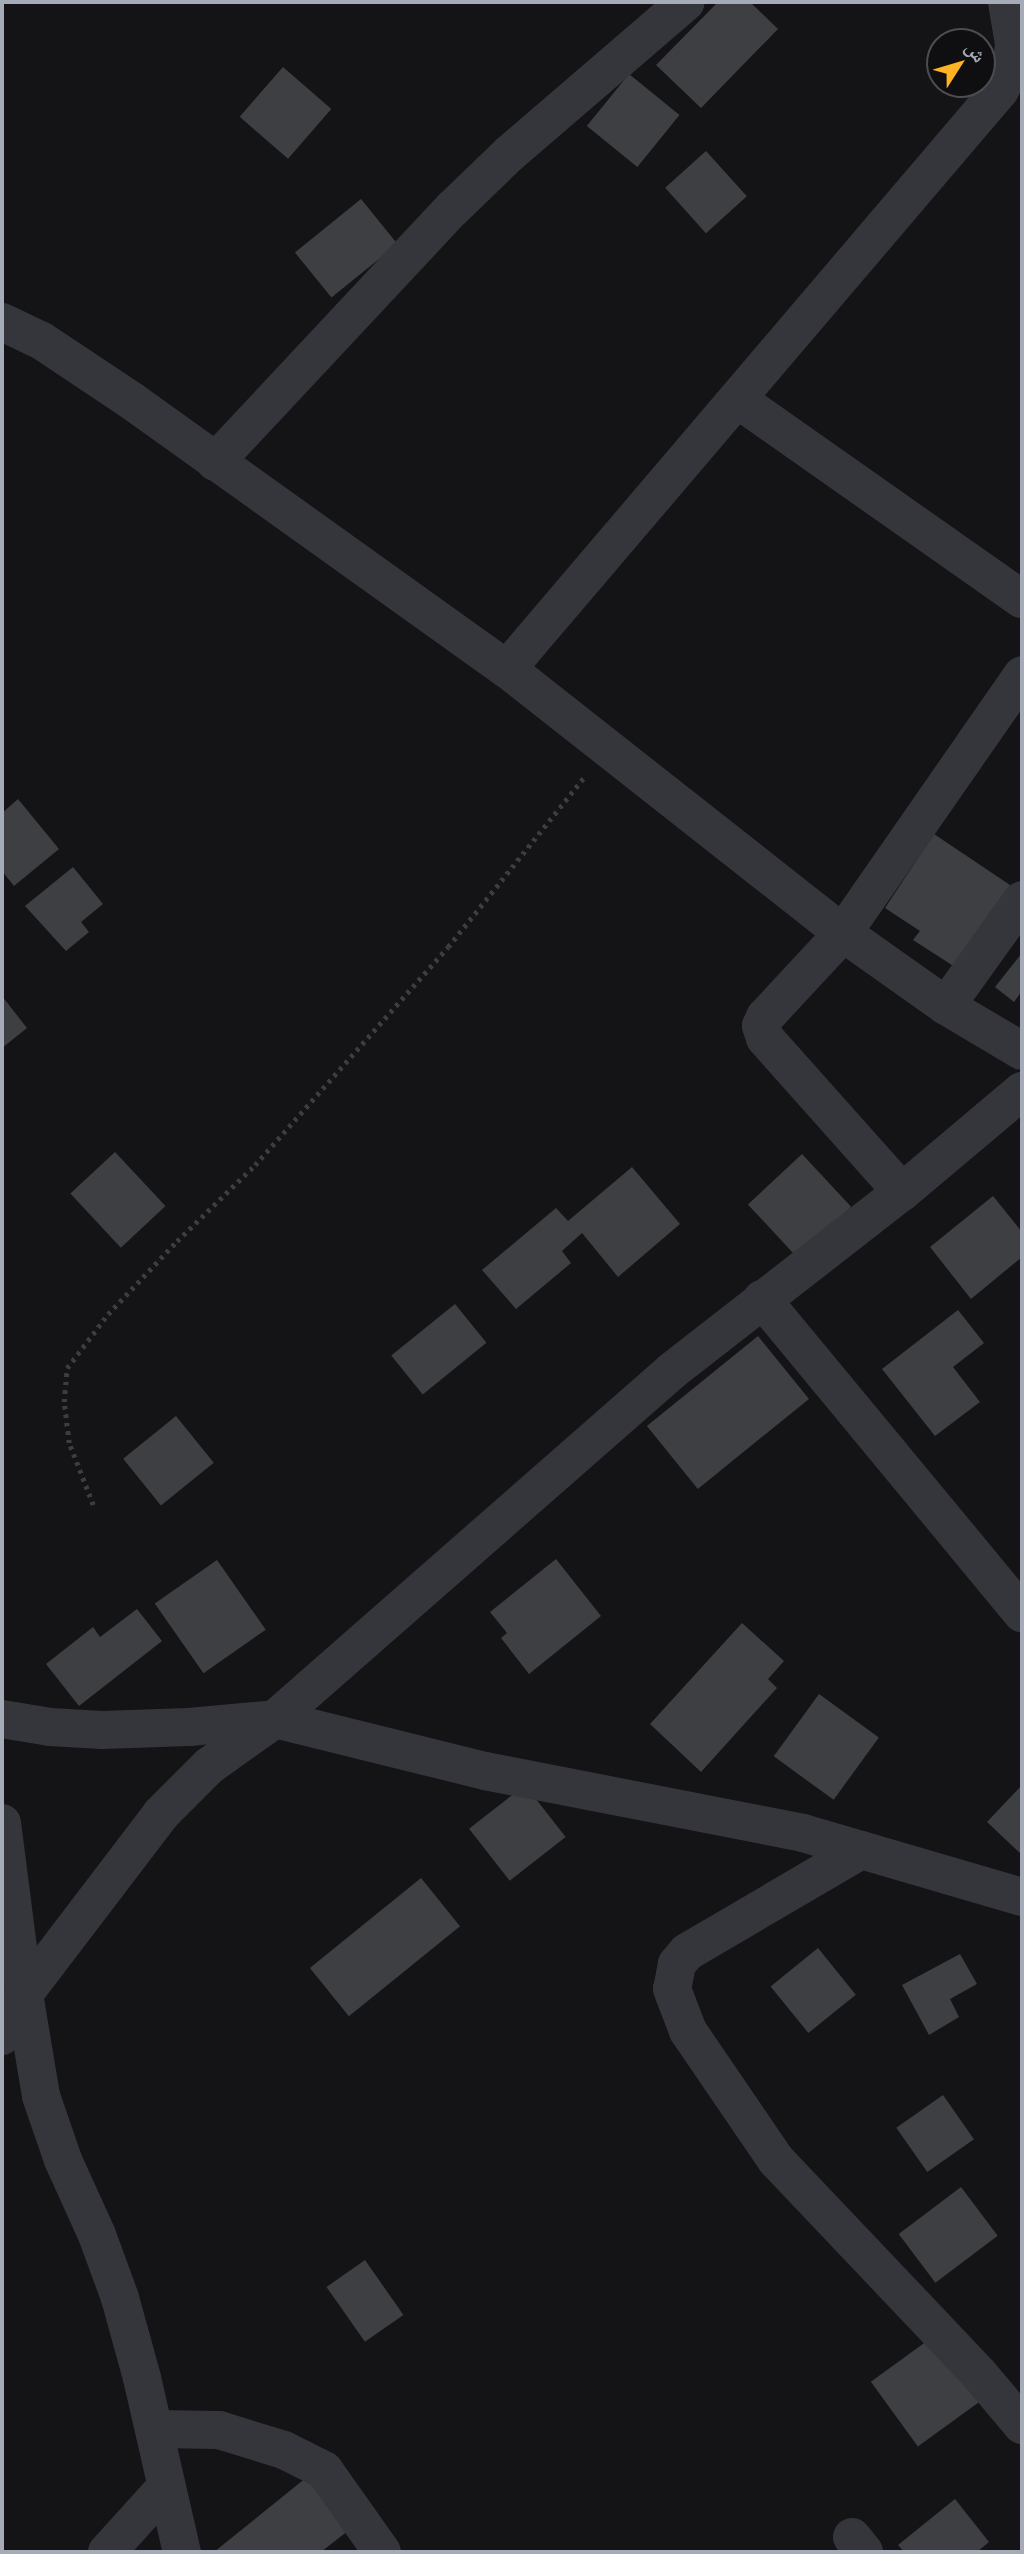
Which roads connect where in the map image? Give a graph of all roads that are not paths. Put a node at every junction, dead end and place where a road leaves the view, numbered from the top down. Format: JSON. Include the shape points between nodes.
{"nodes":[{"id":1,"x":686,"y":2,"type":"edge"},
{"id":2,"x":1007,"y":2,"type":"edge"},
{"id":3,"x":2,"y":322,"type":"edge"},
{"id":4,"x":737,"y":399,"type":"junction"},
{"id":5,"x":215,"y":462,"type":"junction"},
{"id":6,"x":1022,"y":599,"type":"edge"},
{"id":7,"x":507,"y":669,"type":"junction"},
{"id":8,"x":1022,"y":675,"type":"edge"},
{"id":9,"x":1022,"y":900,"type":"edge"},
{"id":10,"x":843,"y":933,"type":"junction"},
{"id":11,"x":946,"y":1006,"type":"junction"},
{"id":12,"x":1022,"y":1051,"type":"edge"},
{"id":13,"x":1022,"y":1091,"type":"edge"},
{"id":14,"x":902,"y":1192,"type":"junction"},
{"id":15,"x":762,"y":1299,"type":"junction"},
{"id":16,"x":1022,"y":1613,"type":"edge"},
{"id":17,"x":2,"y":1719,"type":"edge"},
{"id":18,"x":275,"y":1719,"type":"junction"},
{"id":19,"x":2,"y":1823,"type":"edge"},
{"id":20,"x":861,"y":1850,"type":"junction"},
{"id":21,"x":1022,"y":1897,"type":"edge"},
{"id":22,"x":23,"y":1994,"type":"junction"},
{"id":23,"x":2,"y":2036,"type":"edge"},
{"id":24,"x":1022,"y":2425,"type":"edge"},
{"id":25,"x":154,"y":2429,"type":"junction"},
{"id":26,"x":166,"y":2487,"type":"junction"},
{"id":27,"x":107,"y":2552,"type":"edge"},
{"id":28,"x":182,"y":2552,"type":"edge"},
{"id":29,"x":382,"y":2552,"type":"edge"}],
"edges":[{"from":1,"to":5,"type":"street","via":[[452,209]]},
{"from":2,"to":4,"type":"street","via":[[1014,44],[1011,69],[1000,90]]},
{"from":3,"to":5,"type":"street","via":[[94,374]]},
{"from":4,"to":6,"type":"street"},
{"from":4,"to":7,"type":"street"},
{"from":5,"to":7,"type":"street"},
{"from":7,"to":10,"type":"street"},
{"from":8,"to":10,"type":"street"},
{"from":9,"to":11,"type":"street"},
{"from":10,"to":11,"type":"street"},
{"from":10,"to":14,"type":"street","via":[[761,1026],[765,1038]]},
{"from":11,"to":12,"type":"street"},
{"from":13,"to":14,"type":"street"},
{"from":14,"to":15,"type":"street"},
{"from":15,"to":16,"type":"street"},
{"from":15,"to":18,"type":"street","via":[[673,1370]]},
{"from":17,"to":18,"type":"street","via":[[102,1730]]},
{"from":18,"to":20,"type":"street","via":[[485,1772],[803,1833]]},
{"from":18,"to":22,"type":"street","via":[[209,1766],[161,1814]]},
{"from":19,"to":22,"type":"street"},
{"from":20,"to":21,"type":"street"},
{"from":20,"to":24,"type":"street","via":[[687,1952],[677,1964],[672,1989],[688,2031],[776,2160]]},
{"from":22,"to":23,"type":"street"},
{"from":22,"to":25,"type":"street","via":[[41,2096],[62,2160],[120,2298]]},
{"from":25,"to":26,"type":"street"},
{"from":25,"to":29,"type":"street","via":[[219,2430],[284,2450],[324,2470]]},
{"from":26,"to":27,"type":"street"},
{"from":26,"to":28,"type":"street"}]}
